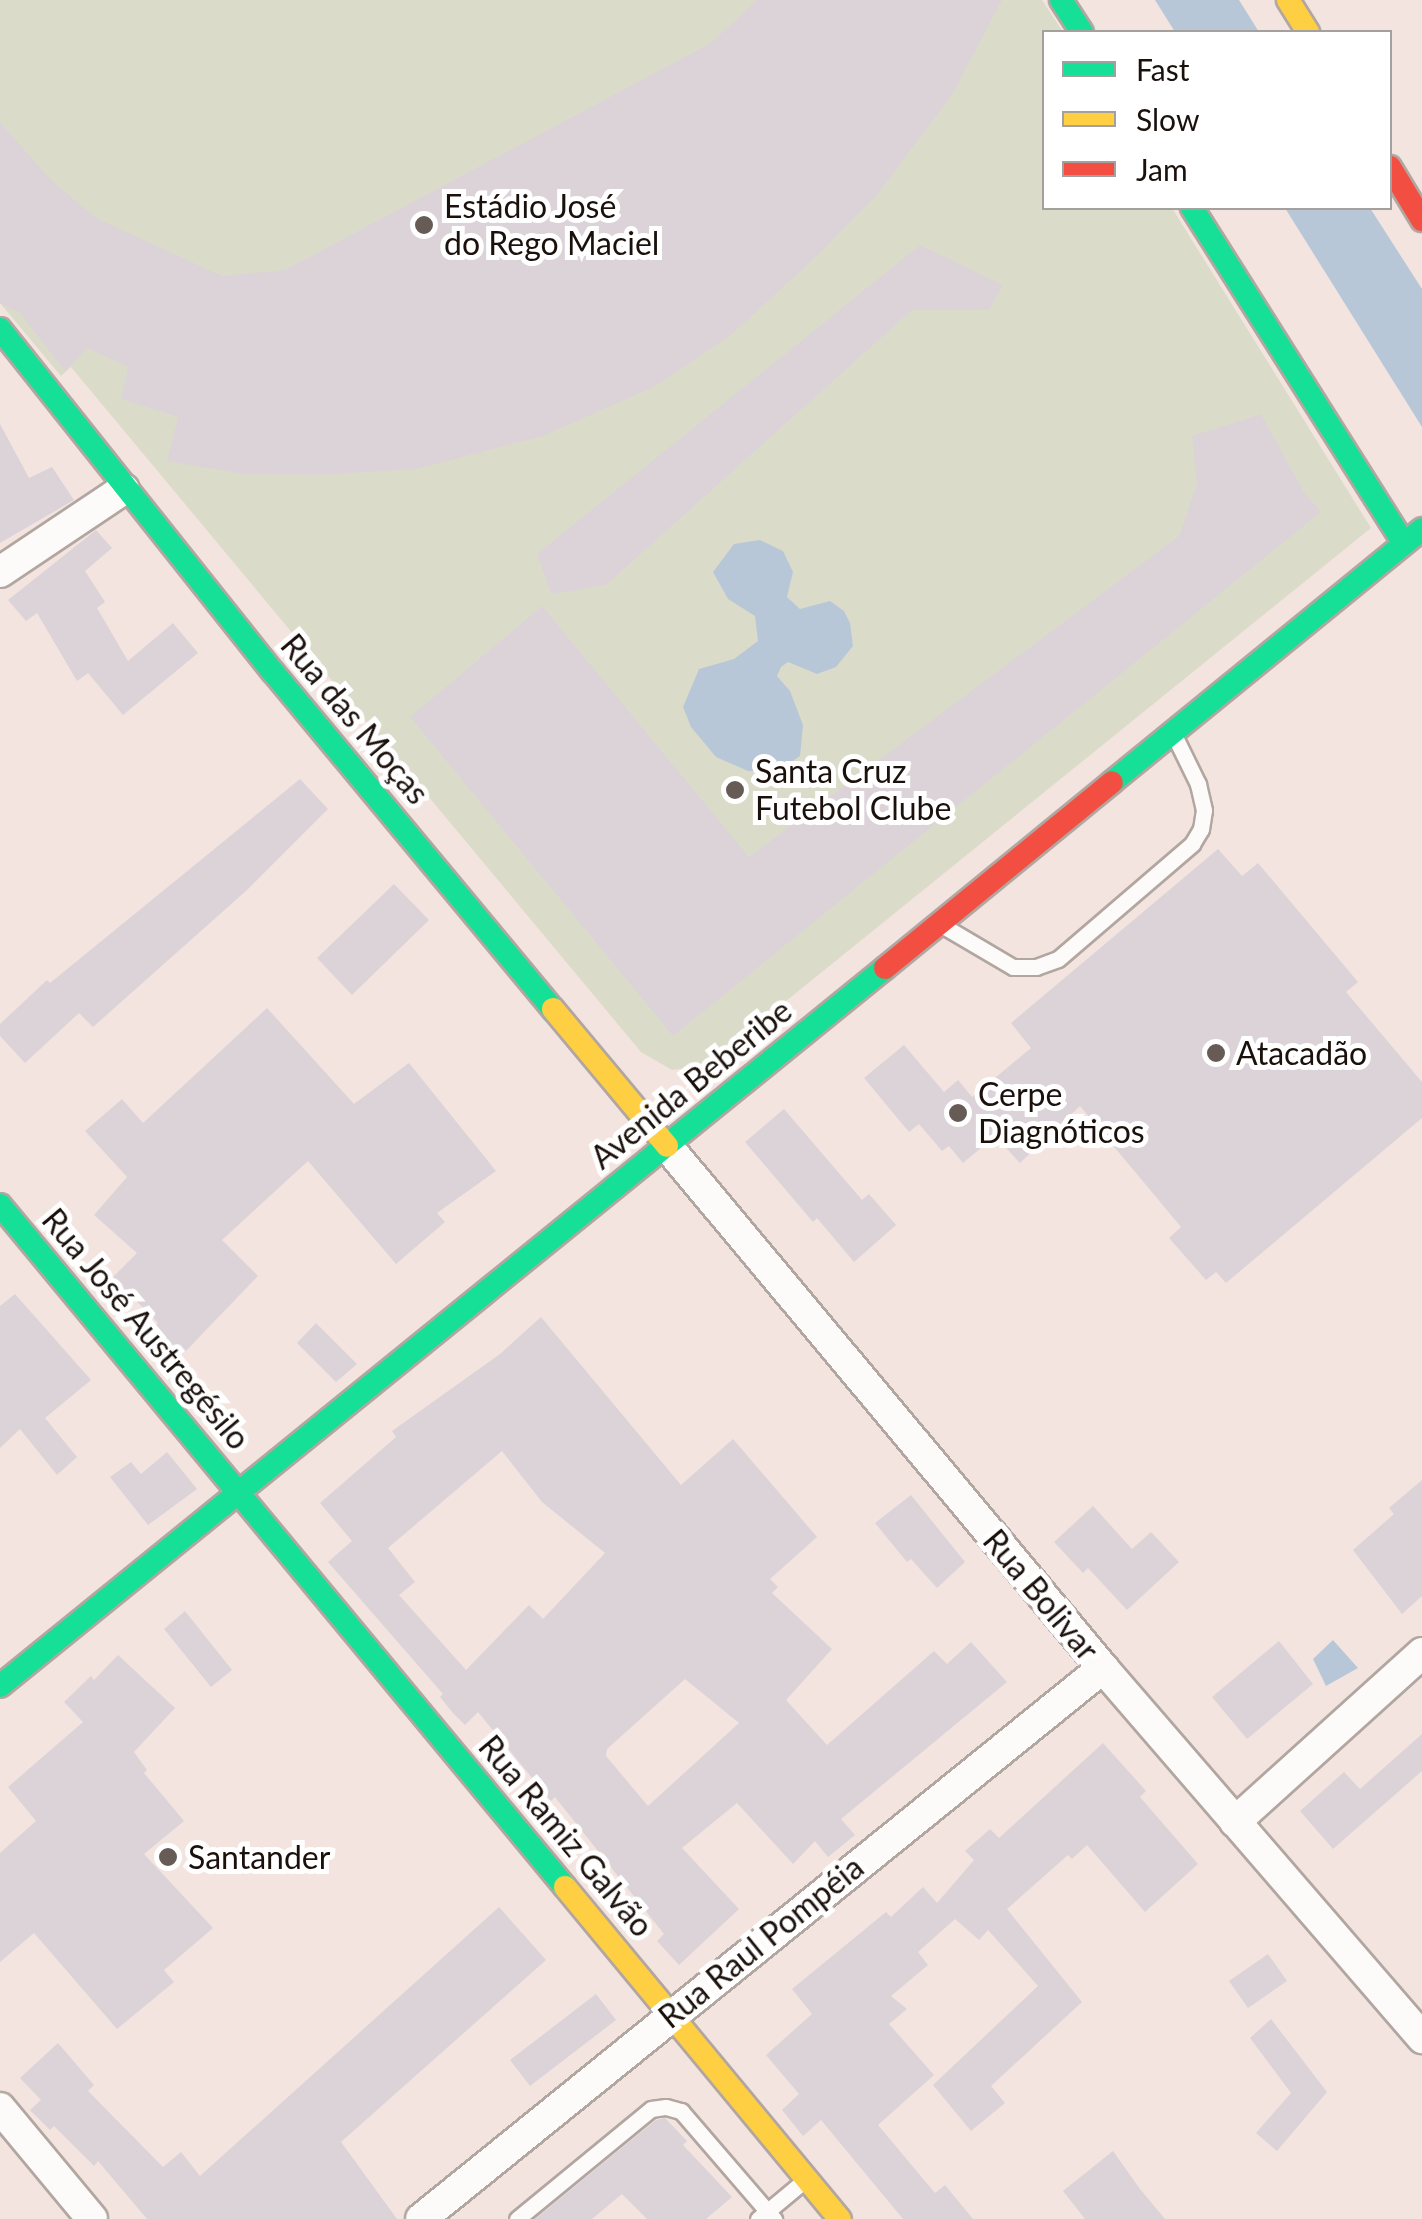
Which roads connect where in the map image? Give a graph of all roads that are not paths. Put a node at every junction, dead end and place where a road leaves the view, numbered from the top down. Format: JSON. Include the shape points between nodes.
{"nodes":[{"id":1,"x":1061,"y":0,"type":"edge"},
{"id":2,"x":1288,"y":0,"type":"edge"},
{"id":3,"x":1081,"y":30,"type":"edge"},
{"id":4,"x":1307,"y":30,"type":"edge"},
{"id":5,"x":1392,"y":169,"type":"edge"},
{"id":6,"x":1193,"y":210,"type":"edge"},
{"id":7,"x":1422,"y":220,"type":"edge"},
{"id":8,"x":0,"y":329,"type":"edge"},
{"id":9,"x":124,"y":489,"type":"junction"},
{"id":10,"x":1413,"y":536,"type":"edge"},
{"id":11,"x":1422,"y":570,"type":"edge"},
{"id":12,"x":0,"y":572,"type":"edge"},
{"id":13,"x":1172,"y":732,"type":"junction"},
{"id":14,"x":938,"y":922,"type":"junction"},
{"id":15,"x":666,"y":1146,"type":"junction"},
{"id":16,"x":0,"y":1205,"type":"edge"},
{"id":17,"x":242,"y":1494,"type":"junction"},
{"id":18,"x":1422,"y":1654,"type":"edge"},
{"id":19,"x":1103,"y":1668,"type":"junction"},
{"id":20,"x":0,"y":1686,"type":"edge"},
{"id":21,"x":1235,"y":1822,"type":"junction"},
{"id":22,"x":671,"y":2014,"type":"junction"},
{"id":23,"x":1420,"y":2031,"type":"edge"},
{"id":24,"x":0,"y":2108,"type":"edge"},
{"id":25,"x":807,"y":2179,"type":"junction"},
{"id":26,"x":766,"y":2216,"type":"edge"},
{"id":27,"x":92,"y":2219,"type":"edge"},
{"id":28,"x":421,"y":2219,"type":"edge"},
{"id":29,"x":518,"y":2219,"type":"edge"},
{"id":30,"x":840,"y":2219,"type":"edge"}],
"edges":[{"from":1,"to":3,"type":"main road"},
{"from":2,"to":4,"type":"main road"},
{"from":5,"to":7,"type":"main road"},
{"from":6,"to":10,"type":"main road"},
{"from":8,"to":9,"type":"main road","name":"Rua das Moças"},
{"from":9,"to":12,"type":"street"},
{"from":9,"to":15,"type":"main road","name":"Rua das Moças"},
{"from":10,"to":11,"type":"main road"},
{"from":10,"to":13,"type":"main road","name":"Avenida Beberibe"},
{"from":13,"to":14,"type":"main road","name":"Avenida Beberibe"},
{"from":13,"to":14,"type":"lane","via":[[1198,784],[1201,828],[1192,844],[1058,959],[1013,967]]},
{"from":14,"to":15,"type":"main road","name":"Avenida Beberibe"},
{"from":15,"to":17,"type":"main road","name":"Avenida Beberibe"},
{"from":15,"to":19,"type":"street","name":"Rua Bolivar"},
{"from":16,"to":17,"type":"main road","name":"Rua José Austregésilo"},
{"from":17,"to":20,"type":"main road","name":"Avenida Beberibe"},
{"from":17,"to":22,"type":"main road","name":"Rua Ramiz Galvão"},
{"from":18,"to":21,"type":"street"},
{"from":19,"to":21,"type":"street","name":"Rua Bolivar"},
{"from":19,"to":22,"type":"street","name":"Rua Raul Pompéia"},
{"from":21,"to":23,"type":"street","name":"Rua Bolivar"},
{"from":22,"to":25,"type":"main road","name":"Rua Ramiz Galvão"},
{"from":22,"to":28,"type":"street","name":"Rua Raul Pompéia"},
{"from":24,"to":27,"type":"street"},
{"from":25,"to":26,"type":"lane"},
{"from":25,"to":30,"type":"main road","name":"Rua Ramiz Galvão"},
{"from":26,"to":29,"type":"lane","via":[[681,2110],[666,2107],[650,2109]]}]}
